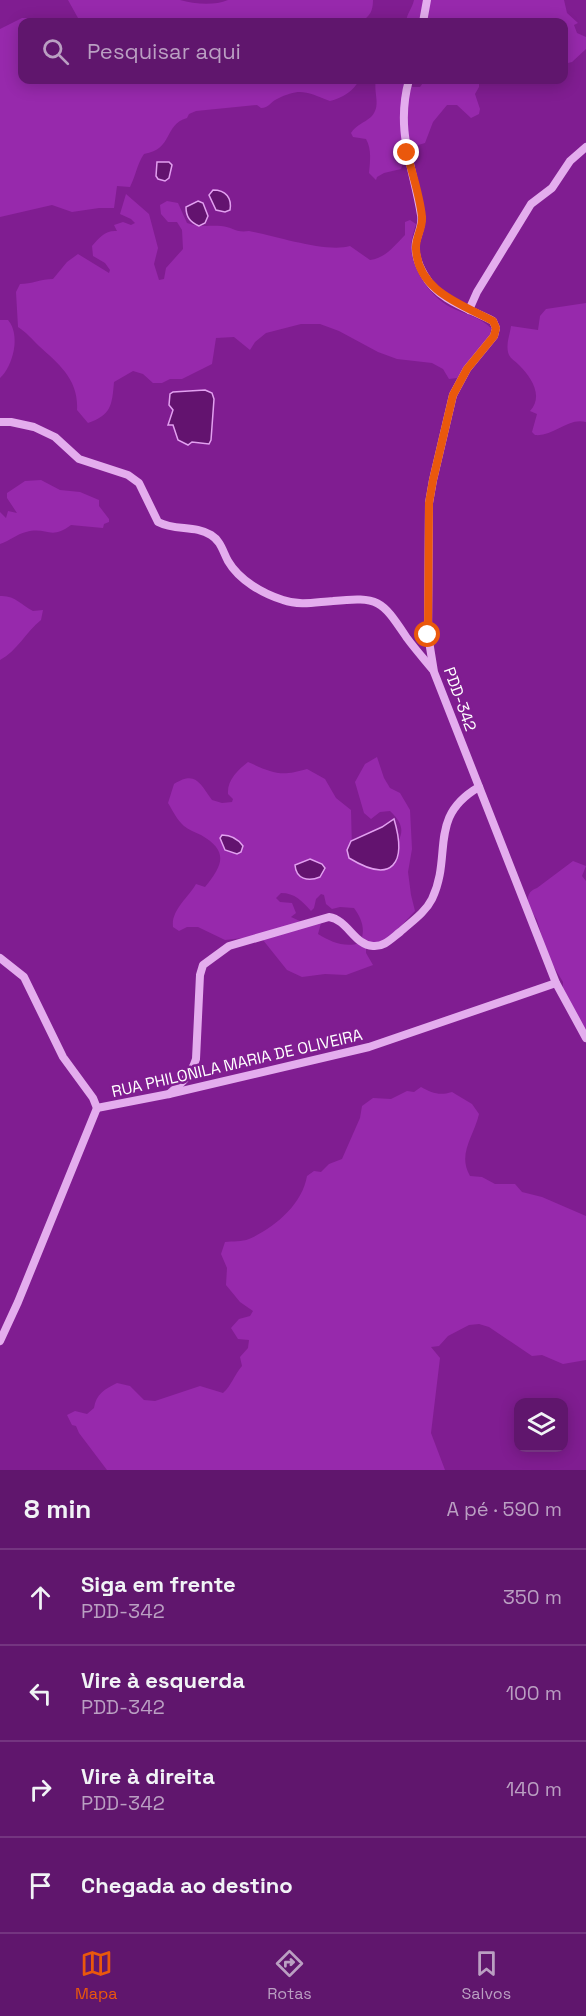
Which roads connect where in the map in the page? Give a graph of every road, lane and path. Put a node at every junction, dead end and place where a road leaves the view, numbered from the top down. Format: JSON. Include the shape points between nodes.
{"nodes":[{"id":1,"x":427,"y":0,"type":"edge"},
{"id":2,"x":424,"y":18,"type":"edge"},
{"id":3,"x":407,"y":84,"type":"edge"},
{"id":4,"x":586,"y":147,"type":"edge"},
{"id":5,"x":469,"y":310,"type":"junction"},
{"id":6,"x":0,"y":422,"type":"edge"},
{"id":7,"x":434,"y":672,"type":"junction"},
{"id":8,"x":479,"y":787,"type":"junction"},
{"id":9,"x":0,"y":958,"type":"edge"},
{"id":10,"x":556,"y":983,"type":"junction"},
{"id":11,"x":586,"y":1038,"type":"edge"},
{"id":12,"x":170,"y":1094,"type":"junction"},
{"id":13,"x":97,"y":1108,"type":"junction"},
{"id":14,"x":0,"y":1341,"type":"edge"}],
"edges":[{"from":1,"to":2,"type":"street"},
{"from":3,"to":5,"type":"street","name":"PDD-342","number":"PDD-342","via":[[403,111],[407,153],[422,217],[417,259],[425,278],[438,291]]},
{"from":4,"to":5,"type":"street","via":[[570,161],[552,188],[531,204]]},
{"from":5,"to":7,"type":"street","name":"PDD-342","number":"PDD-342","via":[[493,321],[496,328],[453,395],[433,480],[429,503],[428,635]]},
{"from":6,"to":7,"type":"street","via":[[34,427],[54,436],[80,459],[128,475],[139,483],[158,522],[214,536],[238,574],[282,600],[299,604],[357,598],[376,602],[388,609]]},
{"from":7,"to":8,"type":"street","name":"PDD-342","number":"PDD-342"},
{"from":8,"to":10,"type":"street","name":"PDD-342","number":"PDD-342"},
{"from":8,"to":12,"type":"street","via":[[466,794],[449,816],[431,901],[388,942],[369,946],[341,921],[328,917],[229,946],[203,965],[196,1059],[192,1072]]},
{"from":9,"to":13,"type":"street","name":"RUA PHILONILA MARIA DE OLIVEIRA","via":[[24,977],[63,1057]]},
{"from":10,"to":11,"type":"street","name":"PDD-342","number":"PDD-342"},
{"from":10,"to":12,"type":"street","name":"RUA PHILONILA MARIA DE OLIVEIRA","via":[[369,1047]]},
{"from":12,"to":13,"type":"street","name":"RUA PHILONILA MARIA DE OLIVEIRA"},
{"from":13,"to":14,"type":"street"}]}
